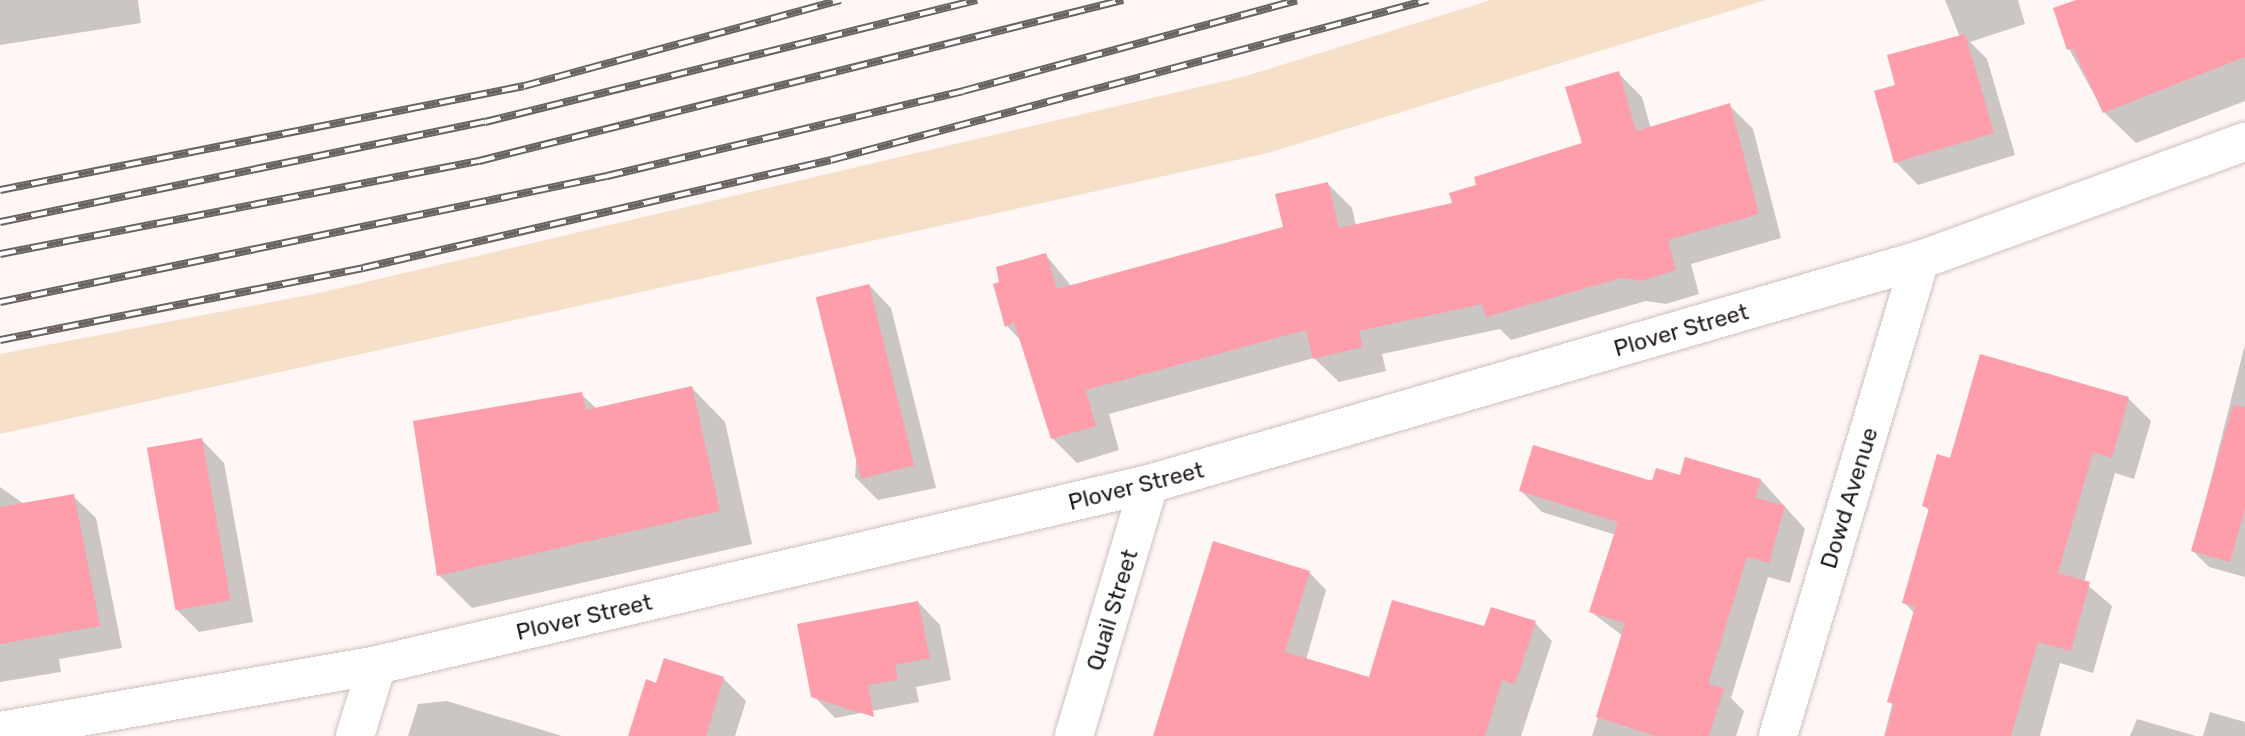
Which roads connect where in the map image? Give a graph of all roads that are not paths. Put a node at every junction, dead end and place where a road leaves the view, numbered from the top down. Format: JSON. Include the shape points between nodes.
{"nodes":[{"id":1,"x":2245,"y":142,"type":"edge"},
{"id":2,"x":1920,"y":260,"type":"junction"},
{"id":3,"x":1149,"y":484,"type":"junction"},
{"id":4,"x":377,"y":665,"type":"junction"},
{"id":5,"x":0,"y":731,"type":"edge"},
{"id":6,"x":355,"y":736,"type":"edge"},
{"id":7,"x":1074,"y":736,"type":"edge"},
{"id":8,"x":1778,"y":736,"type":"edge"}],
"edges":[{"from":1,"to":2,"type":"street","name":"Plover Street"},
{"from":2,"to":3,"type":"street","name":"Plover Street"},
{"from":2,"to":8,"type":"street","name":"Dowd Avenue"},
{"from":3,"to":4,"type":"street","name":"Plover Street"},
{"from":3,"to":7,"type":"street","name":"Quail Street"},
{"from":4,"to":5,"type":"street","name":"Plover Street"},
{"from":4,"to":6,"type":"street"}]}
